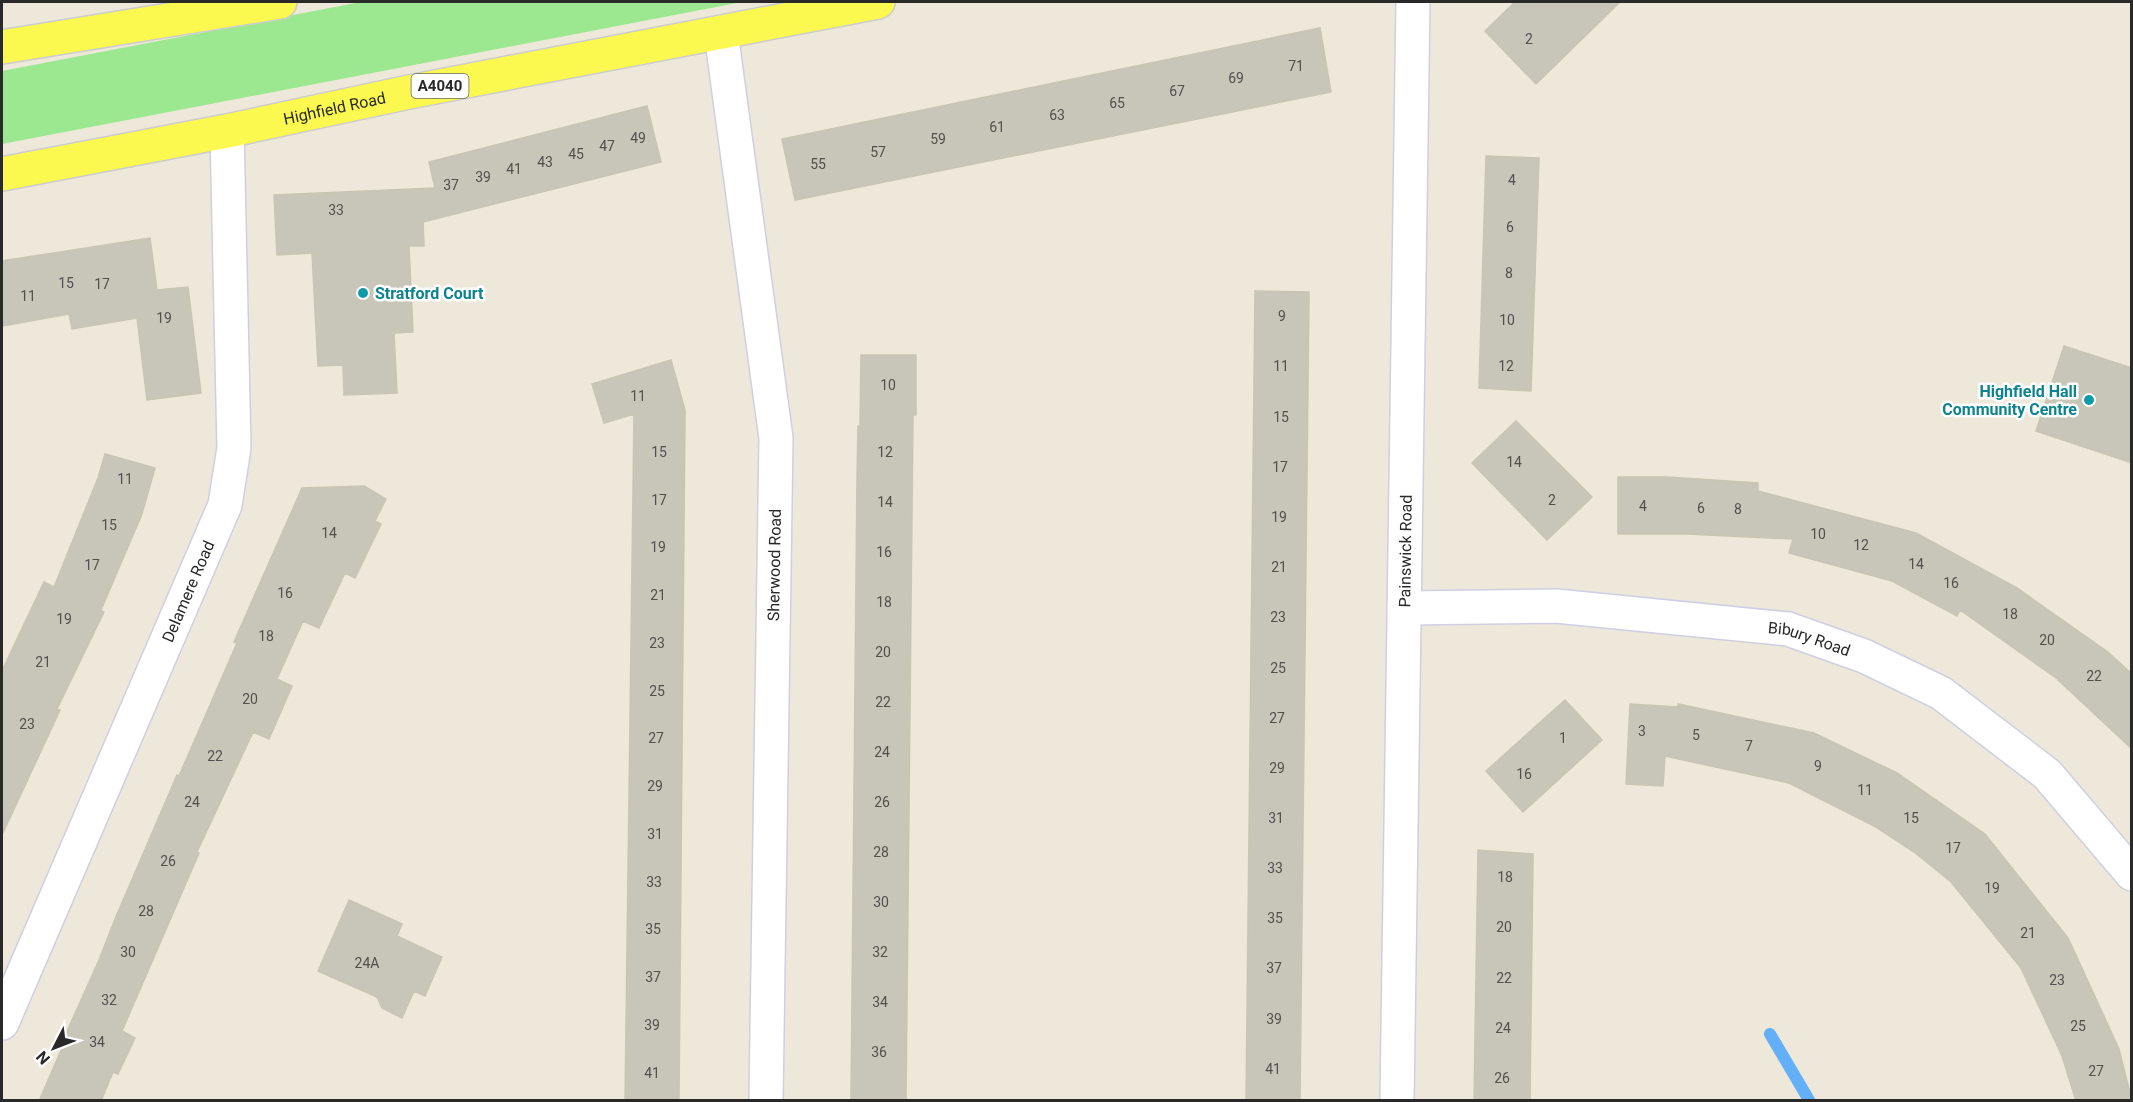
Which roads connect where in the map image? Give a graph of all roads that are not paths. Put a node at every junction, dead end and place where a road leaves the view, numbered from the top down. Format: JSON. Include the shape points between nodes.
{"nodes":[{"id":1,"x":280,"y":2,"type":"edge"},
{"id":2,"x":878,"y":2,"type":"edge"},
{"id":3,"x":1413,"y":2,"type":"edge"},
{"id":4,"x":721,"y":33,"type":"junction"},
{"id":5,"x":2,"y":47,"type":"edge"},
{"id":6,"x":227,"y":131,"type":"junction"},
{"id":7,"x":2,"y":174,"type":"edge"},
{"id":8,"x":1404,"y":608,"type":"junction"},
{"id":9,"x":2132,"y":874,"type":"edge"},
{"id":10,"x":2,"y":1023,"type":"edge"},
{"id":11,"x":766,"y":1101,"type":"edge"},
{"id":12,"x":1397,"y":1101,"type":"edge"}],
"edges":[{"from":1,"to":5,"type":"main road"},
{"from":2,"to":4,"type":"main road","name":"Highfield Road","number":"A4040"},
{"from":3,"to":8,"type":"street","name":"Painswick Road"},
{"from":4,"to":6,"type":"main road","name":"Highfield Road","number":"A4040"},
{"from":4,"to":11,"type":"street","name":"Sherwood Road","via":[[776,438]]},
{"from":6,"to":7,"type":"main road","name":"Highfield Road","number":"A4040"},
{"from":6,"to":10,"type":"street","name":"Delamere Road","via":[[234,448],[225,505]]},
{"from":8,"to":9,"type":"street","name":"Bibury Road","via":[[1556,606],[1788,629],[1864,656],[1941,693],[2047,774]]},
{"from":8,"to":12,"type":"street","name":"Painswick Road"}]}
